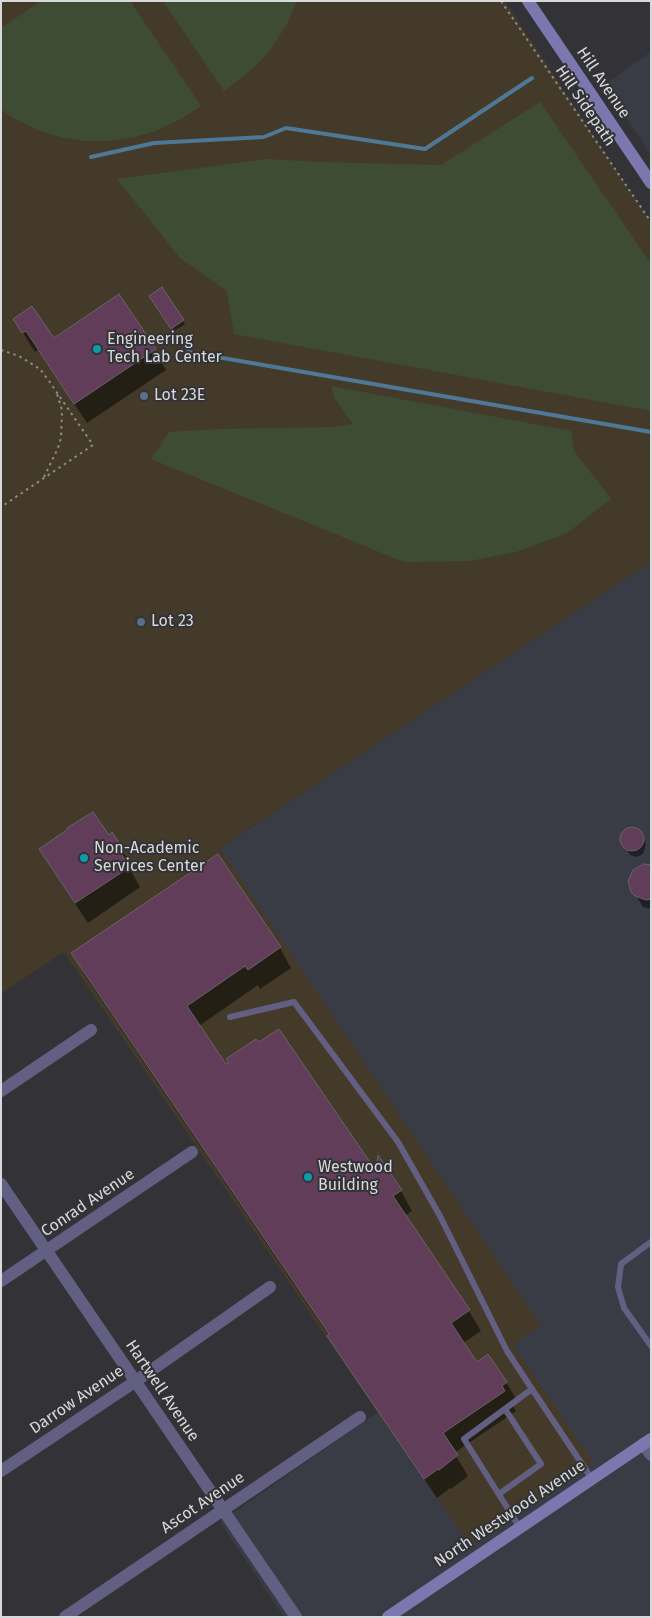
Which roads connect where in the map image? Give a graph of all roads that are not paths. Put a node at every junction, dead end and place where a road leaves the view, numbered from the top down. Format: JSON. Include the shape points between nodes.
{"nodes":[{"id":1,"x":528,"y":1,"type":"edge"},
{"id":2,"x":651,"y":183,"type":"edge"},
{"id":3,"x":230,"y":1017,"type":"dead end"},
{"id":4,"x":91,"y":1030,"type":"dead end"},
{"id":5,"x":1,"y":1091,"type":"edge"},
{"id":6,"x":192,"y":1152,"type":"dead end"},
{"id":7,"x":1,"y":1184,"type":"edge"},
{"id":8,"x":651,"y":1242,"type":"edge"},
{"id":9,"x":46,"y":1250,"type":"junction"},
{"id":10,"x":1,"y":1281,"type":"edge"},
{"id":11,"x":270,"y":1287,"type":"dead end"},
{"id":12,"x":651,"y":1346,"type":"edge"},
{"id":13,"x":136,"y":1380,"type":"junction"},
{"id":14,"x":532,"y":1389,"type":"junction"},
{"id":15,"x":505,"y":1409,"type":"junction"},
{"id":16,"x":360,"y":1417,"type":"dead end"},
{"id":17,"x":647,"y":1442,"type":"edge"},
{"id":18,"x":651,"y":1455,"type":"edge"},
{"id":19,"x":1,"y":1471,"type":"edge"},
{"id":20,"x":592,"y":1479,"type":"junction"},
{"id":21,"x":499,"y":1494,"type":"junction"},
{"id":22,"x":223,"y":1509,"type":"junction"},
{"id":23,"x":520,"y":1528,"type":"junction"},
{"id":24,"x":65,"y":1617,"type":"edge"},
{"id":25,"x":296,"y":1617,"type":"edge"},
{"id":26,"x":388,"y":1617,"type":"edge"}],
"edges":[{"from":1,"to":2,"type":"street","name":"Hill Avenue"},
{"from":3,"to":14,"type":"lane","via":[[294,1002],[398,1142],[440,1216],[507,1351]]},
{"from":4,"to":5,"type":"street"},
{"from":6,"to":9,"type":"street","name":"Conrad Avenue"},
{"from":7,"to":9,"type":"street","name":"Hartwell Avenue"},
{"from":8,"to":12,"type":"lane","via":[[621,1264],[618,1287],[624,1308]]},
{"from":9,"to":10,"type":"street","name":"Conrad Avenue"},
{"from":9,"to":13,"type":"street","name":"Hartwell Avenue"},
{"from":11,"to":13,"type":"street","name":"Darrow Avenue"},
{"from":13,"to":19,"type":"street","name":"Darrow Avenue"},
{"from":13,"to":22,"type":"street","name":"Hartwell Avenue"},
{"from":14,"to":15,"type":"lane"},
{"from":14,"to":20,"type":"lane"},
{"from":15,"to":21,"type":"lane","via":[[464,1439]]},
{"from":15,"to":21,"type":"lane","via":[[540,1464]]},
{"from":16,"to":22,"type":"street","name":"Ascot Avenue"},
{"from":17,"to":18,"type":"street"},
{"from":17,"to":20,"type":"street","name":"North Westwood Avenue"},
{"from":20,"to":23,"type":"street","name":"North Westwood Avenue"},
{"from":21,"to":23,"type":"lane"},
{"from":22,"to":24,"type":"street","name":"Ascot Avenue"},
{"from":22,"to":25,"type":"street","name":"Hartwell Avenue"},
{"from":23,"to":26,"type":"street","name":"North Westwood Avenue"}]}
